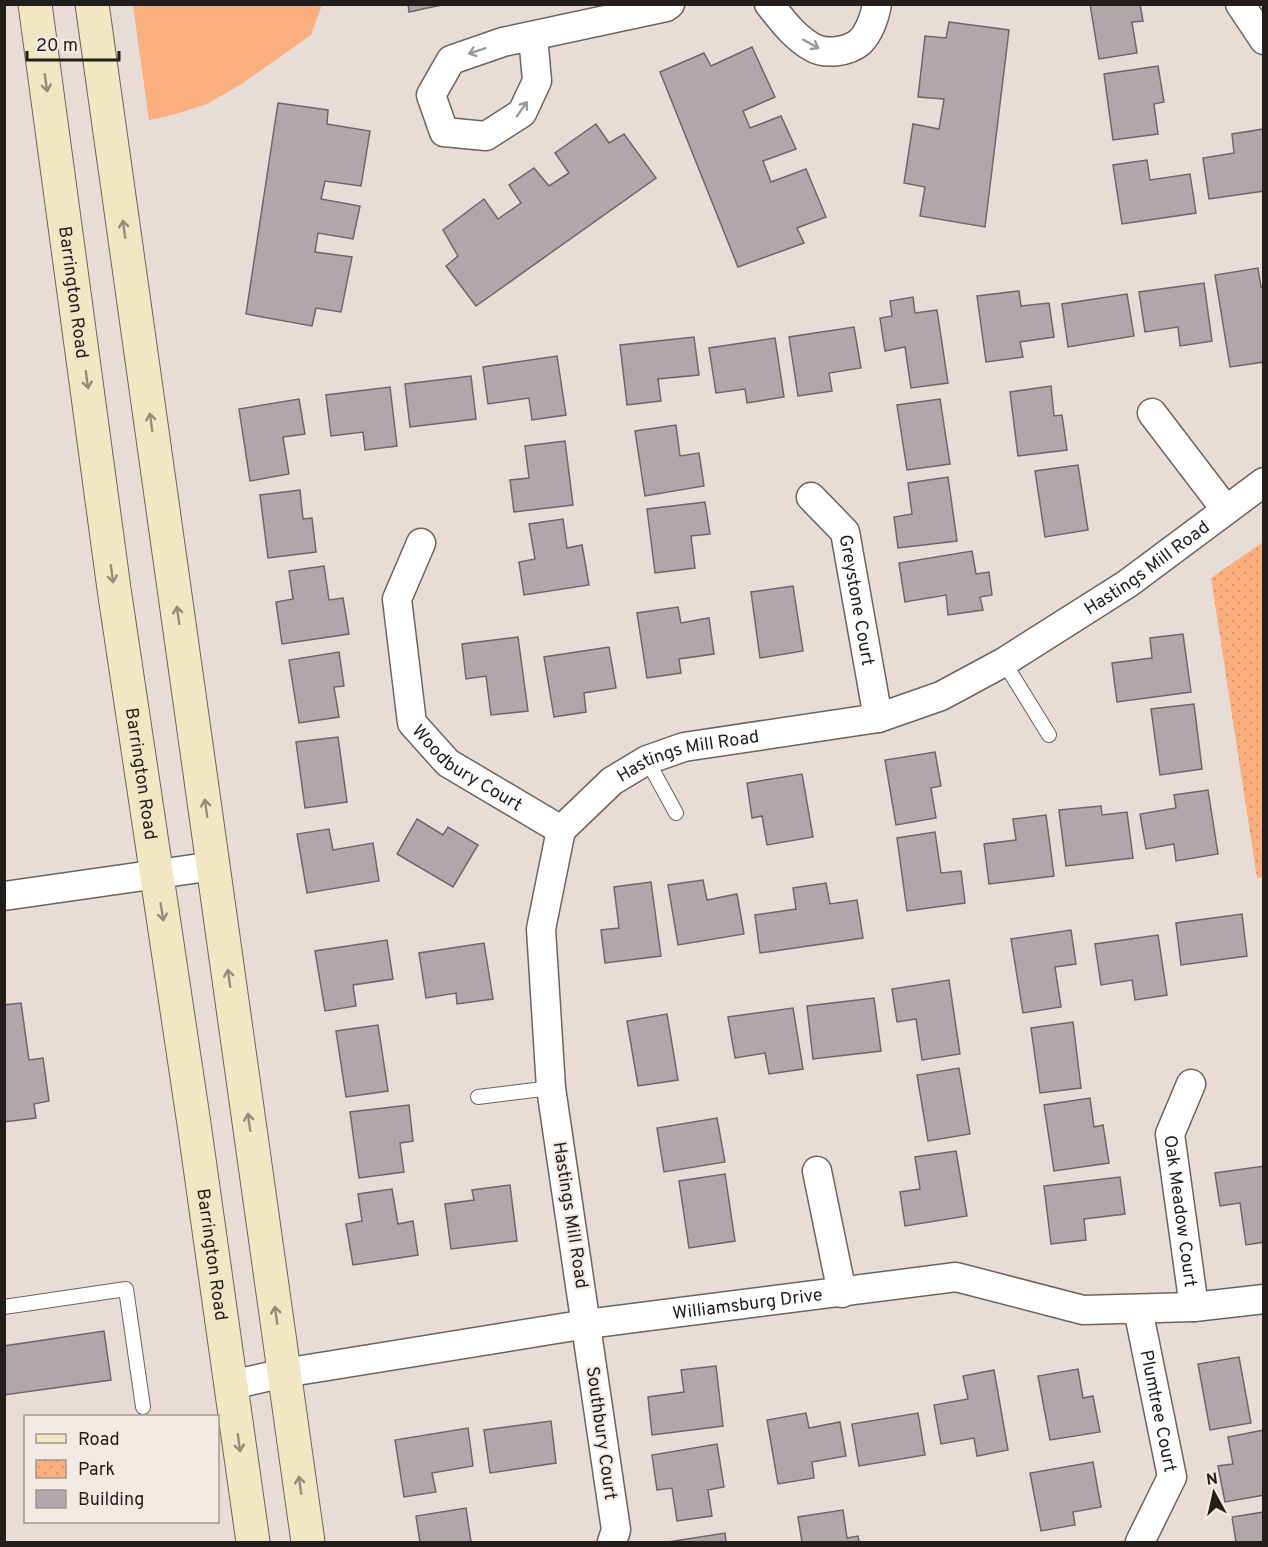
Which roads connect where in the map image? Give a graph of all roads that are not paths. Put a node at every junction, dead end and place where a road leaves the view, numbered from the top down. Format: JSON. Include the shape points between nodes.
{"nodes":[{"id":1,"x":35,"y":4,"type":"edge"},
{"id":2,"x":92,"y":4,"type":"edge"},
{"id":3,"x":670,"y":4,"type":"edge"},
{"id":4,"x":769,"y":4,"type":"edge"},
{"id":5,"x":877,"y":4,"type":"edge"},
{"id":6,"x":1240,"y":4,"type":"edge"},
{"id":7,"x":533,"y":36,"type":"dead end"},
{"id":8,"x":1263,"y":40,"type":"edge"},
{"id":9,"x":1152,"y":413,"type":"dead end"},
{"id":10,"x":1263,"y":482,"type":"edge"},
{"id":11,"x":811,"y":497,"type":"dead end"},
{"id":12,"x":1226,"y":510,"type":"junction"},
{"id":13,"x":422,"y":543,"type":"dead end"},
{"id":14,"x":1004,"y":662,"type":"junction"},
{"id":15,"x":878,"y":718,"type":"junction"},
{"id":16,"x":1049,"y":735,"type":"dead end"},
{"id":17,"x":647,"y":760,"type":"junction"},
{"id":18,"x":676,"y":813,"type":"dead end"},
{"id":19,"x":561,"y":830,"type":"junction"},
{"id":20,"x":214,"y":866,"type":"junction"},
{"id":21,"x":157,"y":874,"type":"junction"},
{"id":22,"x":4,"y":896,"type":"edge"},
{"id":23,"x":1191,"y":1084,"type":"dead end"},
{"id":24,"x":551,"y":1088,"type":"junction"},
{"id":25,"x":478,"y":1097,"type":"dead end"},
{"id":26,"x":818,"y":1171,"type":"dead end"},
{"id":27,"x":842,"y":1293,"type":"junction"},
{"id":28,"x":1263,"y":1299,"type":"edge"},
{"id":29,"x":4,"y":1307,"type":"edge"},
{"id":30,"x":1194,"y":1307,"type":"junction"},
{"id":31,"x":1138,"y":1309,"type":"junction"},
{"id":32,"x":587,"y":1324,"type":"junction"},
{"id":33,"x":284,"y":1373,"type":"junction"},
{"id":34,"x":232,"y":1385,"type":"junction"},
{"id":35,"x":143,"y":1407,"type":"dead end"},
{"id":36,"x":253,"y":1542,"type":"edge"},
{"id":37,"x":308,"y":1542,"type":"edge"},
{"id":38,"x":612,"y":1542,"type":"edge"},
{"id":39,"x":1140,"y":1542,"type":"edge"}],
"edges":[{"from":1,"to":21,"type":"main road","name":"Barrington Road","one_way":true,"via":[[114,589]]},
{"from":20,"to":2,"type":"main road","one_way":true},
{"from":3,"to":7,"type":"street"},
{"from":4,"to":5,"type":"street","one_way":true,"via":[[793,33],[813,48],[835,52],[859,43],[871,25]]},
{"from":6,"to":8,"type":"street"},
{"from":9,"to":12,"type":"street"},
{"from":10,"to":12,"type":"street","name":"Hastings Mill Road"},
{"from":11,"to":15,"type":"street","name":"Greystone Court","via":[[845,532]]},
{"from":12,"to":14,"type":"street","name":"Hastings Mill Road","via":[[1127,584]]},
{"from":13,"to":19,"type":"street","name":"Woodbury Court","via":[[396,599],[412,723],[448,763]]},
{"from":14,"to":15,"type":"street","name":"Hastings Mill Road","via":[[942,696]]},
{"from":14,"to":16,"type":"lane"},
{"from":15,"to":17,"type":"street","name":"Hastings Mill Road","via":[[684,747]]},
{"from":17,"to":18,"type":"lane"},
{"from":17,"to":19,"type":"street","name":"Hastings Mill Road","via":[[612,781]]},
{"from":19,"to":24,"type":"street","name":"Hastings Mill Road","via":[[541,929]]},
{"from":20,"to":21,"type":"street"},
{"from":33,"to":20,"type":"main road","one_way":true},
{"from":21,"to":22,"type":"street"},
{"from":21,"to":34,"type":"main road","name":"Barrington Road","one_way":true},
{"from":23,"to":30,"type":"street","name":"Oak Meadow Court","via":[[1170,1134]]},
{"from":24,"to":25,"type":"lane"},
{"from":24,"to":32,"type":"street","name":"Hastings Mill Road"},
{"from":26,"to":27,"type":"street"},
{"from":27,"to":31,"type":"street","name":"Williamsburg Drive","via":[[956,1277],[1083,1310]]},
{"from":27,"to":32,"type":"street","name":"Williamsburg Drive"},
{"from":28,"to":30,"type":"street","name":"Williamsburg Drive"},
{"from":29,"to":35,"type":"lane","via":[[126,1290]]},
{"from":30,"to":31,"type":"street","name":"Williamsburg Drive"},
{"from":31,"to":39,"type":"street","name":"Plumtree Court","via":[[1172,1477]]},
{"from":32,"to":33,"type":"street","name":"Williamsburg Drive"},
{"from":32,"to":38,"type":"street","name":"Southbury Court","via":[[616,1530]]},
{"from":33,"to":34,"type":"street","name":"Williamsburg Drive"},
{"from":37,"to":33,"type":"main road","one_way":true},
{"from":34,"to":36,"type":"main road","name":"Barrington Road","one_way":true}]}
